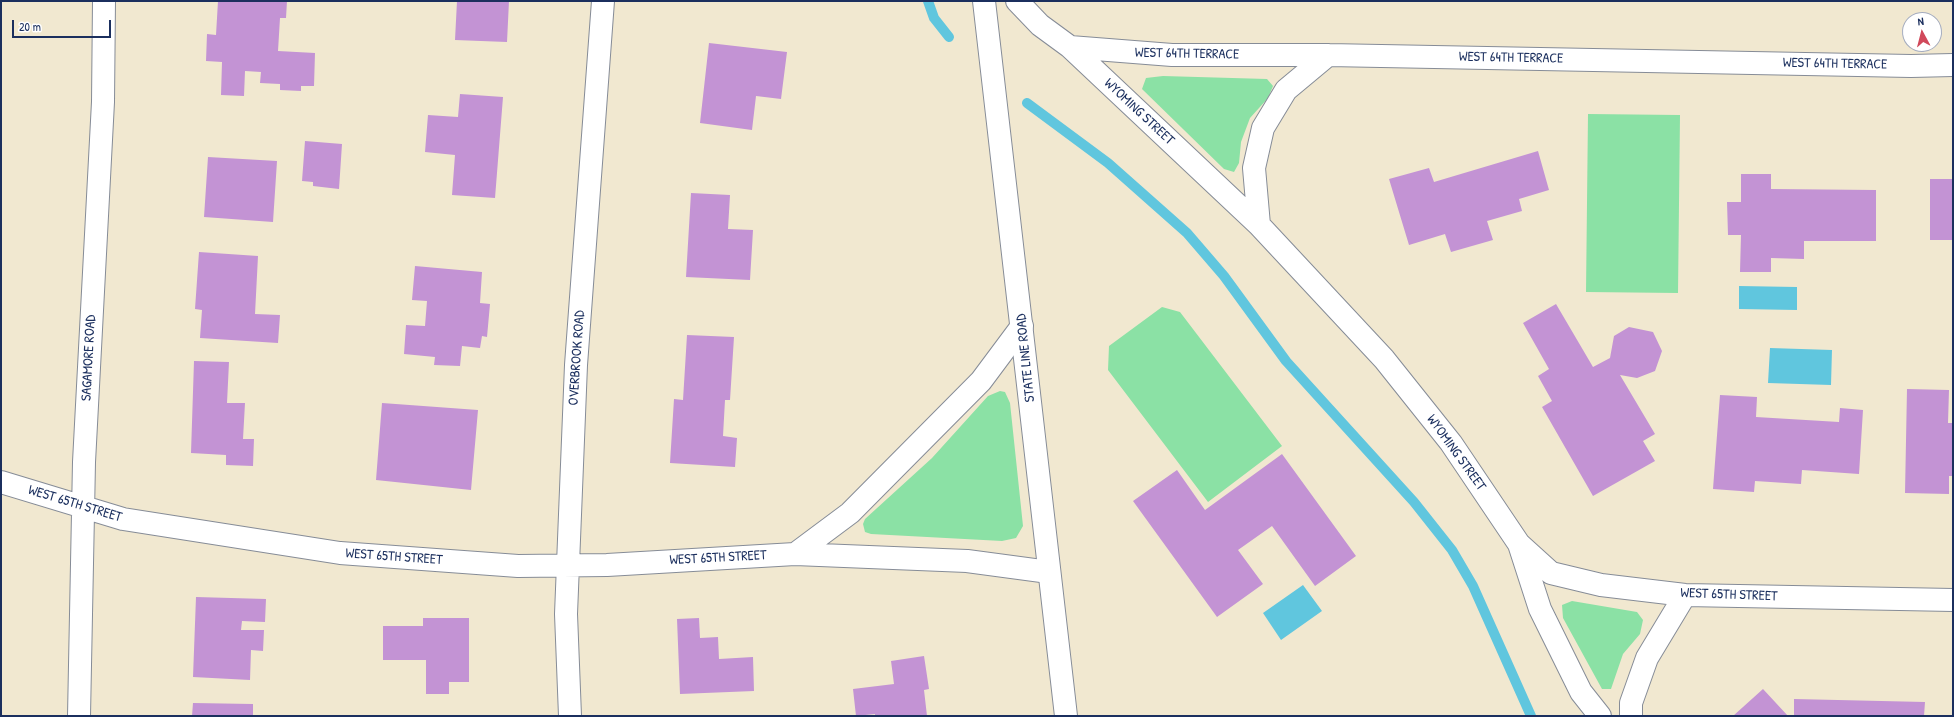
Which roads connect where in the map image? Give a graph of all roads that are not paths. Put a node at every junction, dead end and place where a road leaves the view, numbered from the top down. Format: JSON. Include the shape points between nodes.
{"nodes":[{"id":1,"x":104,"y":1,"type":"edge"},
{"id":2,"x":603,"y":1,"type":"edge"},
{"id":3,"x":984,"y":1,"type":"edge"},
{"id":4,"x":1017,"y":1,"type":"edge"},
{"id":5,"x":1070,"y":47,"type":"junction"},
{"id":6,"x":1328,"y":54,"type":"junction"},
{"id":7,"x":1953,"y":65,"type":"edge"},
{"id":8,"x":1259,"y":226,"type":"junction"},
{"id":9,"x":1022,"y":326,"type":"junction"},
{"id":10,"x":1,"y":482,"type":"edge"},
{"id":11,"x":84,"y":506,"type":"junction"},
{"id":12,"x":1519,"y":544,"type":"junction"},
{"id":13,"x":795,"y":554,"type":"junction"},
{"id":14,"x":567,"y":565,"type":"junction"},
{"id":15,"x":1049,"y":572,"type":"junction"},
{"id":16,"x":1685,"y":595,"type":"junction"},
{"id":17,"x":1953,"y":600,"type":"edge"},
{"id":18,"x":79,"y":716,"type":"edge"},
{"id":19,"x":570,"y":716,"type":"edge"},
{"id":20,"x":1066,"y":716,"type":"edge"},
{"id":21,"x":1600,"y":716,"type":"edge"},
{"id":22,"x":1631,"y":716,"type":"edge"}],
"edges":[{"from":1,"to":11,"type":"street","name":"SAGAMORE ROAD","via":[[103,102],[84,462]]},
{"from":2,"to":14,"type":"street","name":"OVERBROOK ROAD","via":[[576,366]]},
{"from":3,"to":9,"type":"street","name":"STATE LINE ROAD"},
{"from":4,"to":5,"type":"street","name":"WYOMING STREET","via":[[1040,25]]},
{"from":5,"to":6,"type":"street","name":"WEST 64TH TERRACE","via":[[1172,55]]},
{"from":5,"to":8,"type":"street","name":"WYOMING STREET"},
{"from":6,"to":7,"type":"street","name":"WEST 64TH TERRACE"},
{"from":6,"to":8,"type":"street","via":[[1286,90],[1263,128],[1254,168]]},
{"from":8,"to":12,"type":"street","name":"WYOMING STREET","via":[[1384,358],[1451,443]]},
{"from":9,"to":13,"type":"street","via":[[981,381],[850,513]]},
{"from":9,"to":15,"type":"street","name":"STATE LINE ROAD"},
{"from":10,"to":11,"type":"street","name":"WEST 65TH STREET"},
{"from":11,"to":14,"type":"street","name":"WEST 65TH STREET","via":[[123,519],[340,553],[518,566]]},
{"from":11,"to":18,"type":"street","name":"SAGAMORE ROAD"},
{"from":12,"to":16,"type":"street","name":"WEST 65TH STREET","via":[[1551,573],[1601,585]]},
{"from":12,"to":21,"type":"street","name":"WYOMING STREET","via":[[1540,609],[1581,692]]},
{"from":13,"to":14,"type":"street","name":"WEST 65TH STREET"},
{"from":13,"to":15,"type":"street","name":"WEST 65TH STREET","via":[[967,560]]},
{"from":14,"to":19,"type":"street","name":"OVERBROOK ROAD"},
{"from":15,"to":20,"type":"street","name":"STATE LINE ROAD"},
{"from":16,"to":17,"type":"street","name":"WEST 65TH STREET"},
{"from":16,"to":22,"type":"street","via":[[1647,658],[1631,703]]}]}
